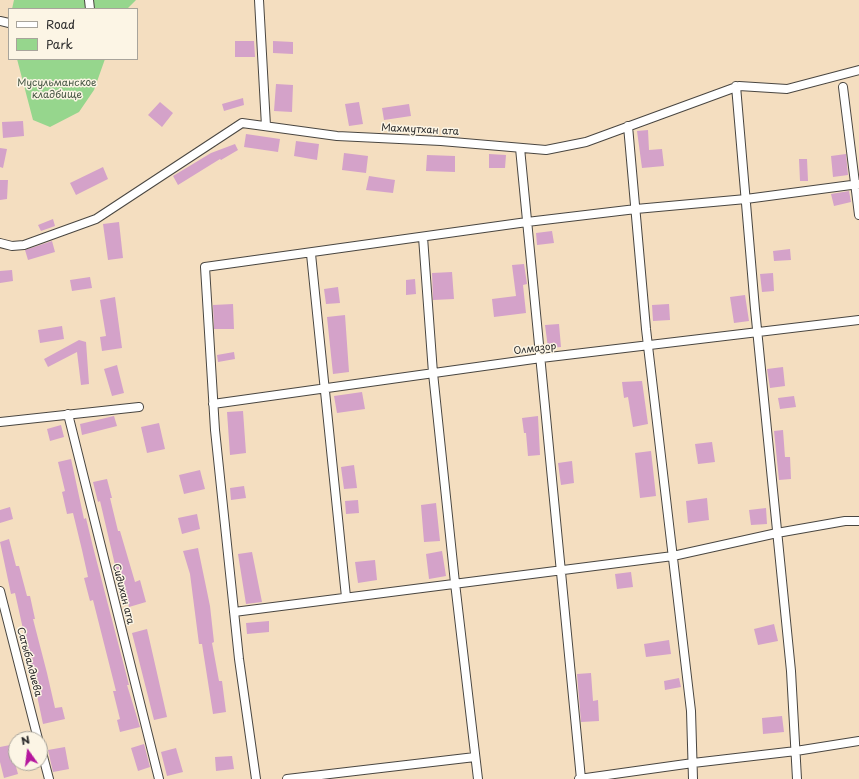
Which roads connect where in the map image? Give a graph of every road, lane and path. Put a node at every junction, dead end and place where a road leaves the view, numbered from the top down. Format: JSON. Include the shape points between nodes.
{"nodes":[{"id":1,"x":258,"y":0,"type":"edge"},
{"id":2,"x":859,"y":70,"type":"edge"},
{"id":3,"x":736,"y":86,"type":"junction"},
{"id":4,"x":842,"y":87,"type":"dead end"},
{"id":5,"x":266,"y":126,"type":"junction"},
{"id":6,"x":628,"y":126,"type":"junction"},
{"id":7,"x":520,"y":148,"type":"junction"},
{"id":8,"x":857,"y":185,"type":"edge"},
{"id":9,"x":746,"y":199,"type":"junction"},
{"id":10,"x":636,"y":209,"type":"junction"},
{"id":11,"x":859,"y":215,"type":"edge"},
{"id":12,"x":527,"y":222,"type":"junction"},
{"id":13,"x":423,"y":237,"type":"junction"},
{"id":14,"x":0,"y":243,"type":"edge"},
{"id":15,"x":311,"y":254,"type":"junction"},
{"id":16,"x":859,"y":320,"type":"edge"},
{"id":17,"x":757,"y":331,"type":"junction"},
{"id":18,"x":648,"y":346,"type":"junction"},
{"id":19,"x":541,"y":358,"type":"junction"},
{"id":20,"x":434,"y":373,"type":"junction"},
{"id":21,"x":326,"y":388,"type":"junction"},
{"id":22,"x":213,"y":404,"type":"junction"},
{"id":23,"x":139,"y":407,"type":"dead end"},
{"id":24,"x":68,"y":414,"type":"junction"},
{"id":25,"x":0,"y":422,"type":"edge"},
{"id":26,"x":859,"y":521,"type":"edge"},
{"id":27,"x":777,"y":533,"type":"junction"},
{"id":28,"x":673,"y":556,"type":"junction"},
{"id":29,"x":562,"y":569,"type":"junction"},
{"id":30,"x":455,"y":583,"type":"junction"},
{"id":31,"x":0,"y":591,"type":"edge"},
{"id":32,"x":346,"y":597,"type":"junction"},
{"id":33,"x":234,"y":612,"type":"junction"},
{"id":34,"x":36,"y":731,"type":"edge"},
{"id":35,"x":859,"y":741,"type":"edge"},
{"id":36,"x":796,"y":751,"type":"junction"},
{"id":37,"x":475,"y":757,"type":"junction"},
{"id":38,"x":692,"y":763,"type":"junction"},
{"id":39,"x":158,"y":779,"type":"edge"},
{"id":40,"x":256,"y":779,"type":"edge"},
{"id":41,"x":287,"y":779,"type":"edge"},
{"id":42,"x":478,"y":779,"type":"edge"},
{"id":43,"x":580,"y":779,"type":"edge"},
{"id":44,"x":693,"y":779,"type":"edge"},
{"id":45,"x":797,"y":779,"type":"edge"}],
"edges":[{"from":1,"to":5,"type":"street"},
{"from":2,"to":3,"type":"street","name":"Махмутхан ата","via":[[787,89]]},
{"from":3,"to":6,"type":"street","name":"Махмутхан ата"},
{"from":3,"to":9,"type":"street"},
{"from":4,"to":8,"type":"street"},
{"from":5,"to":7,"type":"street","name":"Махмутхан ата","via":[[337,136]]},
{"from":5,"to":14,"type":"street","name":"Махмутхан ата","via":[[242,123],[96,219],[24,245]]},
{"from":6,"to":7,"type":"street","name":"Махмутхан ата","via":[[586,142],[546,150]]},
{"from":6,"to":10,"type":"street"},
{"from":7,"to":12,"type":"street"},
{"from":8,"to":9,"type":"street"},
{"from":8,"to":11,"type":"street"},
{"from":9,"to":10,"type":"street"},
{"from":9,"to":17,"type":"street"},
{"from":10,"to":12,"type":"street"},
{"from":10,"to":18,"type":"street"},
{"from":12,"to":13,"type":"street"},
{"from":12,"to":19,"type":"street"},
{"from":13,"to":15,"type":"street"},
{"from":13,"to":20,"type":"street"},
{"from":15,"to":21,"type":"street"},
{"from":15,"to":22,"type":"street","via":[[205,267]]},
{"from":16,"to":17,"type":"street","name":"Олмазор"},
{"from":17,"to":18,"type":"street","name":"Олмазор"},
{"from":17,"to":27,"type":"street"},
{"from":18,"to":19,"type":"street","name":"Олмазор"},
{"from":18,"to":28,"type":"street"},
{"from":19,"to":20,"type":"street","name":"Олмазор"},
{"from":19,"to":29,"type":"street"},
{"from":20,"to":21,"type":"street","name":"Олмазор"},
{"from":20,"to":30,"type":"street"},
{"from":21,"to":22,"type":"street","name":"Олмазор"},
{"from":21,"to":32,"type":"street"},
{"from":22,"to":33,"type":"street"},
{"from":23,"to":24,"type":"street"},
{"from":24,"to":25,"type":"street"},
{"from":24,"to":39,"type":"street","name":"Сидихан ата"},
{"from":26,"to":27,"type":"street","via":[[845,521]]},
{"from":27,"to":28,"type":"street"},
{"from":27,"to":36,"type":"street"},
{"from":28,"to":29,"type":"street"},
{"from":28,"to":38,"type":"street","via":[[691,711]]},
{"from":29,"to":30,"type":"street"},
{"from":29,"to":43,"type":"street"},
{"from":30,"to":32,"type":"street"},
{"from":30,"to":37,"type":"street"},
{"from":31,"to":34,"type":"street","name":"Сатыбалдиева"},
{"from":32,"to":33,"type":"street"},
{"from":33,"to":40,"type":"street"},
{"from":35,"to":36,"type":"street"},
{"from":36,"to":38,"type":"street"},
{"from":36,"to":45,"type":"street"},
{"from":37,"to":41,"type":"street"},
{"from":37,"to":42,"type":"street"},
{"from":38,"to":43,"type":"street"},
{"from":38,"to":44,"type":"street"}]}
